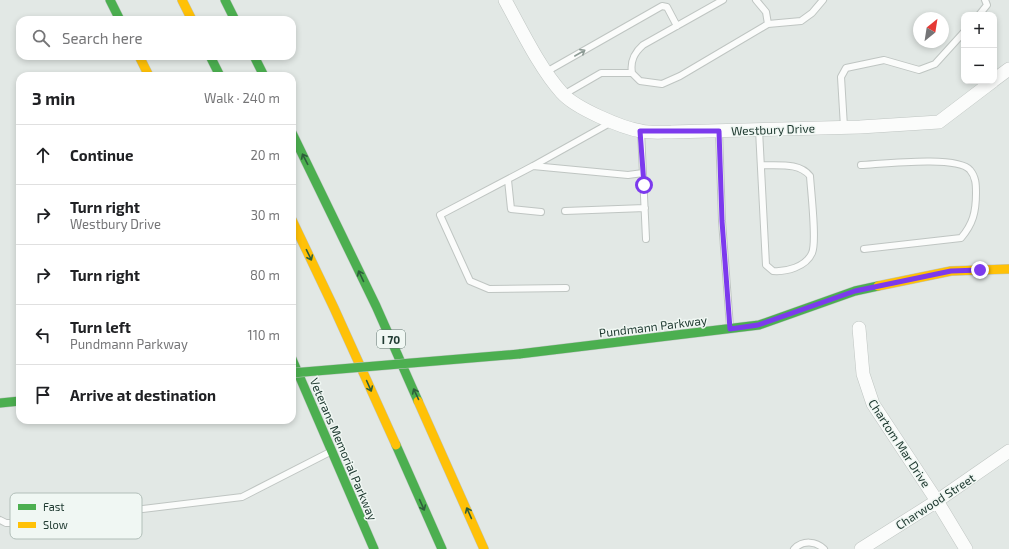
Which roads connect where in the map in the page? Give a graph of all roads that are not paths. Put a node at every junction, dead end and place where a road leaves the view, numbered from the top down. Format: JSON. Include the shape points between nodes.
{"nodes":[{"id":1,"x":110,"y":0,"type":"edge"},
{"id":2,"x":182,"y":0,"type":"edge"},
{"id":3,"x":225,"y":0,"type":"edge"},
{"id":4,"x":505,"y":0,"type":"edge"},
{"id":5,"x":723,"y":0,"type":"edge"},
{"id":6,"x":756,"y":0,"type":"edge"},
{"id":7,"x":823,"y":0,"type":"edge"},
{"id":8,"x":985,"y":0,"type":"edge"},
{"id":9,"x":982,"y":12,"type":"edge"},
{"id":10,"x":118,"y":16,"type":"edge"},
{"id":11,"x":190,"y":16,"type":"edge"},
{"id":12,"x":233,"y":16,"type":"edge"},
{"id":13,"x":768,"y":24,"type":"junction"},
{"id":14,"x":677,"y":26,"type":"junction"},
{"id":15,"x":961,"y":35,"type":"edge"},
{"id":16,"x":140,"y":60,"type":"edge"},
{"id":17,"x":212,"y":60,"type":"edge"},
{"id":18,"x":256,"y":60,"type":"edge"},
{"id":19,"x":1009,"y":69,"type":"edge"},
{"id":20,"x":147,"y":72,"type":"edge"},
{"id":21,"x":218,"y":72,"type":"edge"},
{"id":22,"x":262,"y":72,"type":"edge"},
{"id":23,"x":546,"y":72,"type":"junction"},
{"id":24,"x":632,"y":73,"type":"junction"},
{"id":25,"x":997,"y":77,"type":"edge"},
{"id":26,"x":988,"y":84,"type":"edge"},
{"id":27,"x":563,"y":95,"type":"junction"},
{"id":28,"x":611,"y":122,"type":"junction"},
{"id":29,"x":844,"y":127,"type":"junction"},
{"id":30,"x":759,"y":130,"type":"junction"},
{"id":31,"x":640,"y":131,"type":"junction"},
{"id":32,"x":719,"y":131,"type":"junction"},
{"id":33,"x":296,"y":140,"type":"edge"},
{"id":34,"x":761,"y":165,"type":"junction"},
{"id":35,"x":861,"y":165,"type":"dead end"},
{"id":36,"x":534,"y":166,"type":"junction"},
{"id":37,"x":643,"y":173,"type":"junction"},
{"id":38,"x":508,"y":180,"type":"junction"},
{"id":39,"x":645,"y":208,"type":"junction"},
{"id":40,"x":565,"y":211,"type":"dead end"},
{"id":41,"x":541,"y":212,"type":"dead end"},
{"id":42,"x":296,"y":228,"type":"edge"},
{"id":43,"x":646,"y":239,"type":"dead end"},
{"id":44,"x":864,"y":249,"type":"dead end"},
{"id":45,"x":1009,"y":269,"type":"edge"},
{"id":46,"x":566,"y":288,"type":"dead end"},
{"id":47,"x":859,"y":328,"type":"dead end"},
{"id":48,"x":730,"y":329,"type":"junction"},
{"id":49,"x":296,"y":368,"type":"edge"},
{"id":50,"x":296,"y":373,"type":"edge"},
{"id":51,"x":16,"y":401,"type":"edge"},
{"id":52,"x":0,"y":403,"type":"edge"},
{"id":53,"x":1009,"y":451,"type":"edge"},
{"id":54,"x":332,"y":452,"type":"junction"},
{"id":55,"x":937,"y":501,"type":"junction"},
{"id":56,"x":142,"y":509,"type":"edge"},
{"id":57,"x":0,"y":520,"type":"edge"},
{"id":58,"x":10,"y":523,"type":"edge"},
{"id":59,"x":374,"y":549,"type":"edge"},
{"id":60,"x":442,"y":549,"type":"edge"},
{"id":61,"x":484,"y":549,"type":"edge"},
{"id":62,"x":794,"y":549,"type":"edge"},
{"id":63,"x":824,"y":549,"type":"edge"},
{"id":64,"x":861,"y":549,"type":"edge"},
{"id":65,"x":966,"y":549,"type":"edge"}],
"edges":[{"from":1,"to":10,"type":"main road"},
{"from":2,"to":11,"type":"main road"},
{"from":3,"to":12,"type":"main road"},
{"from":4,"to":23,"type":"street","name":"Westbury Drive"},
{"from":5,"to":14,"type":"lane"},
{"from":6,"to":13,"type":"lane","via":[[766,12]]},
{"from":7,"to":13,"type":"lane","via":[[801,21]]},
{"from":8,"to":9,"type":"lane","via":[[987,5]]},
{"from":13,"to":24,"type":"lane","via":[[662,84],[640,82]]},
{"from":23,"to":14,"type":"lane","one_way":true,"via":[[662,6],[667,7]]},
{"from":14,"to":24,"type":"lane","via":[[637,50],[632,63]]},
{"from":15,"to":29,"type":"lane","via":[[934,64],[919,70],[884,60],[846,68],[841,77]]},
{"from":16,"to":20,"type":"main road"},
{"from":17,"to":21,"type":"main road"},
{"from":18,"to":22,"type":"main road"},
{"from":19,"to":25,"type":"street","name":"Westbury Drive"},
{"from":23,"to":27,"type":"street","name":"Westbury Drive"},
{"from":24,"to":27,"type":"lane","via":[[601,73]]},
{"from":26,"to":29,"type":"street","name":"Westbury Drive","via":[[939,122]]},
{"from":27,"to":28,"type":"street","name":"Westbury Drive"},
{"from":28,"to":31,"type":"street","name":"Westbury Drive"},
{"from":28,"to":36,"type":"lane"},
{"from":29,"to":30,"type":"street","name":"Westbury Drive"},
{"from":30,"to":32,"type":"street","name":"Westbury Drive"},
{"from":30,"to":34,"type":"lane"},
{"from":31,"to":32,"type":"street","name":"Westbury Drive"},
{"from":31,"to":37,"type":"lane"},
{"from":32,"to":48,"type":"lane"},
{"from":61,"to":33,"type":"main road","number":"I 70","one_way":true,"via":[[392,341]]},
{"from":34,"to":34,"type":"lane","via":[[766,265],[773,271],[782,272],[805,263],[813,252],[810,176],[804,169],[797,167]]},
{"from":35,"to":44,"type":"lane","via":[[943,161],[970,169],[976,182],[974,219],[961,238]]},
{"from":36,"to":37,"type":"lane","via":[[628,175]]},
{"from":36,"to":38,"type":"lane"},
{"from":37,"to":39,"type":"lane"},
{"from":38,"to":41,"type":"lane","via":[[512,209]]},
{"from":38,"to":46,"type":"lane","via":[[440,215],[470,281],[489,289]]},
{"from":39,"to":40,"type":"lane"},
{"from":39,"to":43,"type":"lane"},
{"from":42,"to":60,"type":"main road","one_way":true},
{"from":45,"to":48,"type":"main road","name":"Pundmann Parkway","via":[[943,272],[855,291],[758,325]]},
{"from":47,"to":55,"type":"street","name":"Chartom Mar Drive","via":[[863,374],[873,404]]},
{"from":48,"to":50,"type":"main road","name":"Pundmann Parkway","bridge":true,"via":[[519,354]]},
{"from":49,"to":54,"type":"main road","name":"Veterans Memorial Parkway"},
{"from":51,"to":52,"type":"main road"},
{"from":53,"to":55,"type":"street","name":"Charwood Street"},
{"from":54,"to":56,"type":"lane","via":[[242,497]]},
{"from":54,"to":59,"type":"main road","name":"Veterans Memorial Parkway"},
{"from":55,"to":64,"type":"street","name":"Charwood Street"},
{"from":55,"to":65,"type":"street","name":"Chartom Mar Drive"},
{"from":57,"to":58,"type":"lane"},
{"from":62,"to":63,"type":"lane","via":[[809,542],[819,544]]}]}
